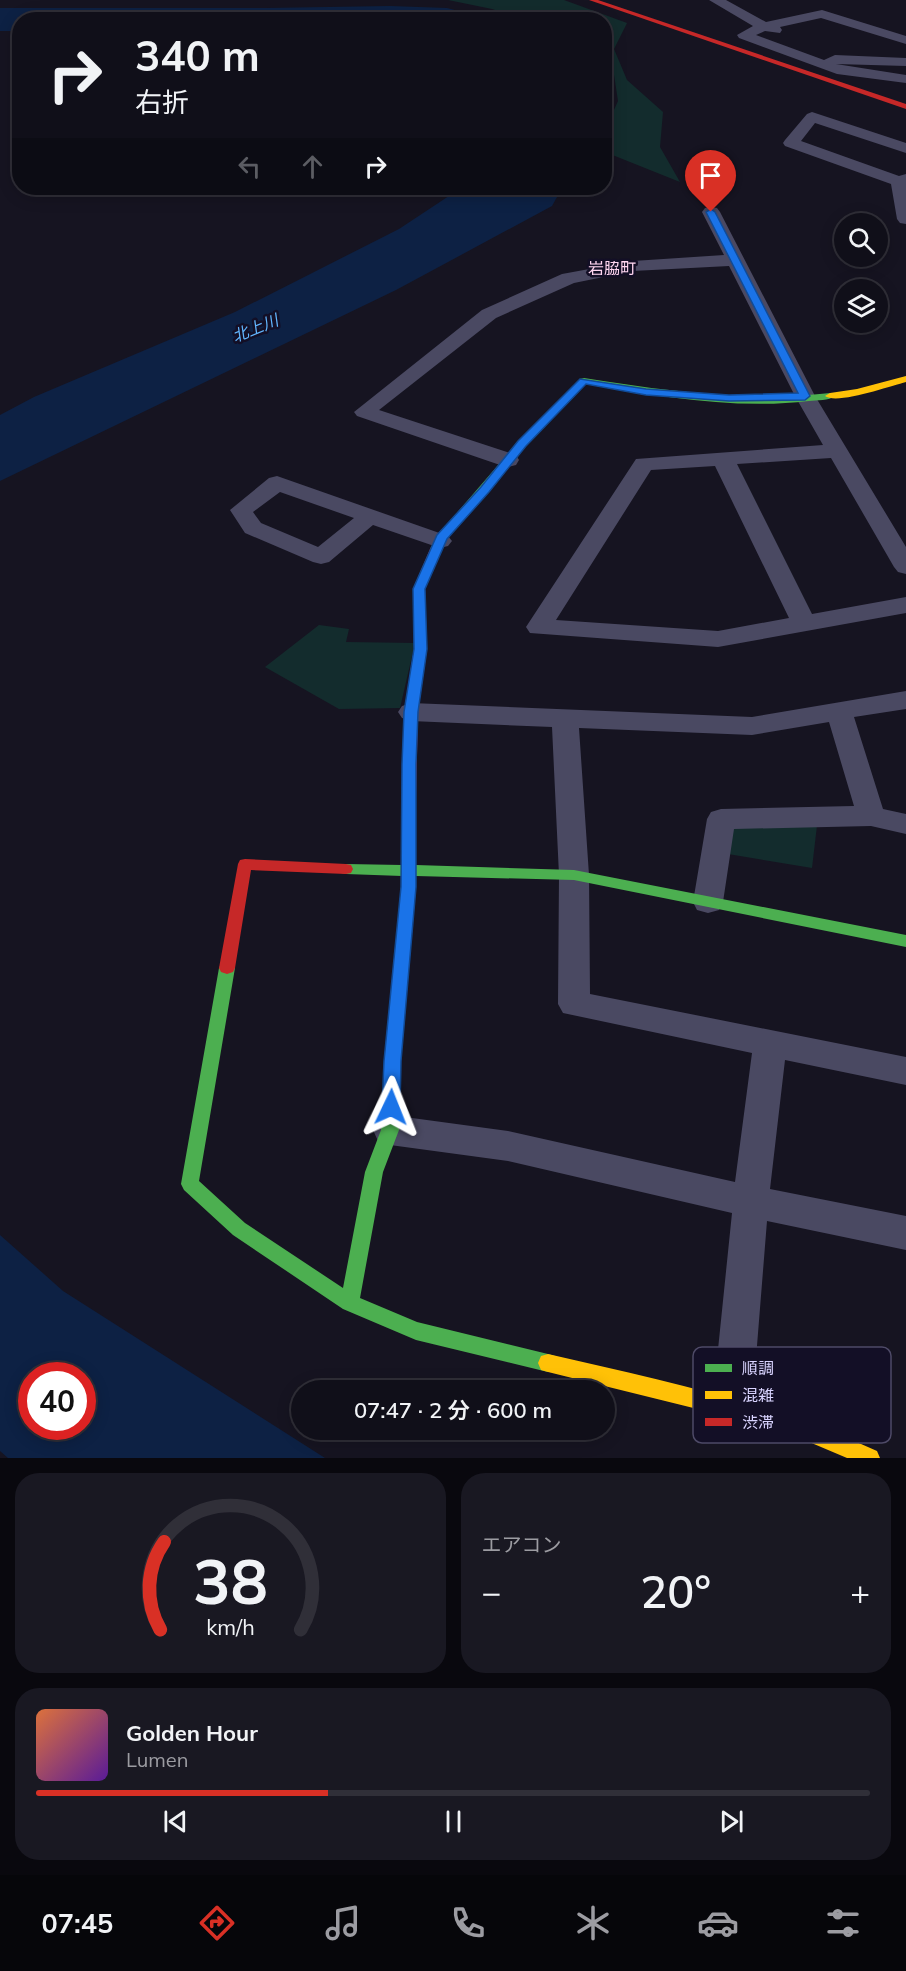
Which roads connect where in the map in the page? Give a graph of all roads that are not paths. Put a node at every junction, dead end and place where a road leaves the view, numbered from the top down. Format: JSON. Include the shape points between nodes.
{"nodes":[{"id":1,"x":592,"y":0,"type":"edge"},
{"id":2,"x":716,"y":0,"type":"edge"},
{"id":3,"x":764,"y":27,"type":"junction"},
{"id":4,"x":797,"y":37,"type":"dead end"},
{"id":5,"x":906,"y":40,"type":"edge"},
{"id":6,"x":830,"y":46,"type":"dead end"},
{"id":7,"x":865,"y":59,"type":"junction"},
{"id":8,"x":906,"y":62,"type":"edge"},
{"id":9,"x":825,"y":65,"type":"junction"},
{"id":10,"x":906,"y":79,"type":"edge"},
{"id":11,"x":906,"y":107,"type":"edge"},
{"id":12,"x":906,"y":149,"type":"edge"},
{"id":13,"x":861,"y":169,"type":"junction"},
{"id":14,"x":904,"y":182,"type":"edge"},
{"id":15,"x":711,"y":212,"type":"dead end"},
{"id":16,"x":906,"y":219,"type":"edge"},
{"id":17,"x":735,"y":260,"type":"junction"},
{"id":18,"x":906,"y":379,"type":"edge"},
{"id":19,"x":805,"y":396,"type":"junction"},
{"id":20,"x":837,"y":451,"type":"junction"},
{"id":21,"x":723,"y":459,"type":"junction"},
{"id":22,"x":508,"y":460,"type":"junction"},
{"id":23,"x":370,"y":516,"type":"junction"},
{"id":24,"x":440,"y":541,"type":"junction"},
{"id":25,"x":899,"y":543,"type":"edge"},
{"id":26,"x":906,"y":567,"type":"edge"},
{"id":27,"x":906,"y":605,"type":"edge"},
{"id":28,"x":804,"y":624,"type":"junction"},
{"id":29,"x":906,"y":700,"type":"edge"},
{"id":30,"x":839,"y":711,"type":"junction"},
{"id":31,"x":411,"y":712,"type":"junction"},
{"id":32,"x":565,"y":718,"type":"junction"},
{"id":33,"x":872,"y":816,"type":"junction"},
{"id":34,"x":906,"y":824,"type":"edge"},
{"id":35,"x":408,"y":872,"type":"junction"},
{"id":36,"x":574,"y":875,"type":"junction"},
{"id":37,"x":708,"y":902,"type":"junction"},
{"id":38,"x":906,"y":941,"type":"edge"},
{"id":39,"x":770,"y":1043,"type":"junction"},
{"id":40,"x":906,"y":1071,"type":"edge"},
{"id":41,"x":390,"y":1130,"type":"junction"},
{"id":42,"x":751,"y":1201,"type":"junction"},
{"id":43,"x":906,"y":1233,"type":"edge"},
{"id":44,"x":350,"y":1303,"type":"junction"},
{"id":45,"x":738,"y":1347,"type":"edge"},
{"id":46,"x":693,"y":1398,"type":"edge"},
{"id":47,"x":839,"y":1443,"type":"edge"},
{"id":48,"x":870,"y":1458,"type":"edge"}],
"edges":[{"from":1,"to":11,"type":"street"},
{"from":2,"to":3,"type":"street"},
{"from":3,"to":4,"type":"street"},
{"from":3,"to":5,"type":"street","via":[[822,14]]},
{"from":3,"to":9,"type":"street","via":[[744,35]]},
{"from":6,"to":7,"type":"street"},
{"from":7,"to":8,"type":"street"},
{"from":7,"to":9,"type":"street","via":[[836,59]]},
{"from":9,"to":10,"type":"street","via":[[842,71]]},
{"from":12,"to":13,"type":"street"},
{"from":12,"to":13,"type":"street","via":[[812,117],[791,143]]},
{"from":13,"to":14,"type":"street"},
{"from":14,"to":16,"type":"street"},
{"from":15,"to":17,"type":"street"},
{"from":17,"to":19,"type":"street"},
{"from":17,"to":22,"type":"street","via":[[633,266],[569,278],[489,314],[364,412]]},
{"from":18,"to":19,"type":"street","via":[[856,392]]},
{"from":19,"to":20,"type":"street"},
{"from":19,"to":22,"type":"street","via":[[729,398],[646,392],[584,381]]},
{"from":20,"to":21,"type":"street"},
{"from":20,"to":25,"type":"street"},
{"from":21,"to":28,"type":"street"},
{"from":21,"to":28,"type":"street","via":[[644,464],[539,627],[718,639]]},
{"from":22,"to":24,"type":"street"},
{"from":23,"to":23,"type":"street","via":[[277,483],[241,510],[253,528],[321,557]]},
{"from":23,"to":24,"type":"street"},
{"from":24,"to":31,"type":"street","via":[[419,589],[421,649]]},
{"from":25,"to":26,"type":"street"},
{"from":27,"to":28,"type":"street"},
{"from":29,"to":30,"type":"street"},
{"from":30,"to":32,"type":"street","via":[[752,726]]},
{"from":30,"to":33,"type":"street"},
{"from":31,"to":32,"type":"street"},
{"from":31,"to":35,"type":"street"},
{"from":32,"to":36,"type":"street"},
{"from":33,"to":34,"type":"street"},
{"from":33,"to":37,"type":"street","via":[[721,819]]},
{"from":35,"to":36,"type":"street"},
{"from":35,"to":41,"type":"street"},
{"from":35,"to":44,"type":"street","via":[[245,864],[190,1184],[239,1229]]},
{"from":36,"to":37,"type":"street"},
{"from":36,"to":39,"type":"street","via":[[574,1004]]},
{"from":37,"to":38,"type":"street"},
{"from":39,"to":40,"type":"street"},
{"from":39,"to":42,"type":"street"},
{"from":41,"to":42,"type":"street","via":[[508,1146]]},
{"from":41,"to":44,"type":"street","via":[[374,1172]]},
{"from":42,"to":43,"type":"street"},
{"from":42,"to":45,"type":"street"},
{"from":44,"to":46,"type":"street","via":[[416,1331]]},
{"from":47,"to":48,"type":"street"}]}
